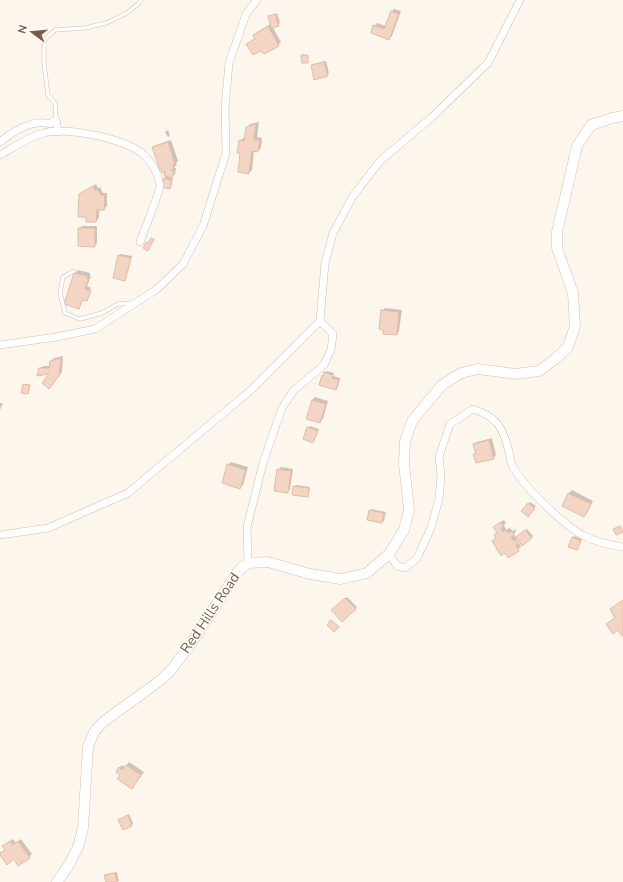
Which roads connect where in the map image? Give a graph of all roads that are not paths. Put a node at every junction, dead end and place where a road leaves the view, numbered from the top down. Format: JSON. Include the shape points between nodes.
{"nodes":[{"id":1,"x":141,"y":0,"type":"edge"},
{"id":2,"x":257,"y":0,"type":"edge"},
{"id":3,"x":520,"y":0,"type":"edge"},
{"id":4,"x":623,"y":116,"type":"edge"},
{"id":5,"x":56,"y":120,"type":"junction"},
{"id":6,"x":58,"y":132,"type":"junction"},
{"id":7,"x":0,"y":142,"type":"edge"},
{"id":8,"x":0,"y":155,"type":"edge"},
{"id":9,"x":140,"y":242,"type":"dead end"},
{"id":10,"x":74,"y":271,"type":"dead end"},
{"id":11,"x":136,"y":303,"type":"junction"},
{"id":12,"x":320,"y":321,"type":"junction"},
{"id":13,"x":0,"y":345,"type":"edge"},
{"id":14,"x":0,"y":535,"type":"edge"},
{"id":15,"x":623,"y":547,"type":"edge"},
{"id":16,"x":390,"y":554,"type":"junction"},
{"id":17,"x":248,"y":563,"type":"junction"},
{"id":18,"x":57,"y":882,"type":"edge"}],
"edges":[{"from":1,"to":5,"type":"lane","via":[[128,13],[106,23],[85,28],[56,30],[46,38],[44,63],[48,95],[55,103]]},
{"from":2,"to":11,"type":"street","via":[[246,14],[229,63],[226,154],[203,226],[183,264],[157,289]]},
{"from":3,"to":12,"type":"street","via":[[488,63],[432,117],[380,161],[353,196],[333,232],[325,263]]},
{"from":4,"to":16,"type":"main road","name":"Red Hills Road","via":[[591,124],[577,146],[557,232],[557,248],[573,293],[575,326],[568,347],[539,371],[516,374],[478,369],[461,373],[442,385],[412,421],[405,441],[404,463],[409,510],[404,530]]},
{"from":5,"to":6,"type":"street"},
{"from":5,"to":7,"type":"street","via":[[50,124],[33,123]]},
{"from":6,"to":8,"type":"street","via":[[44,132]]},
{"from":6,"to":9,"type":"street","via":[[75,131],[123,143],[144,154],[156,170],[160,187]]},
{"from":10,"to":11,"type":"lane","via":[[63,277],[60,293],[65,313],[80,319],[102,313],[118,304]]},
{"from":11,"to":13,"type":"street","via":[[95,329]]},
{"from":12,"to":14,"type":"street","via":[[251,390],[128,493],[48,528]]},
{"from":12,"to":17,"type":"street","via":[[333,334],[331,350],[324,366],[294,390],[282,408],[263,463],[247,527]]},
{"from":15,"to":16,"type":"street","via":[[583,535],[560,518],[528,487],[512,466],[505,435],[498,422],[473,408],[450,424],[439,457],[439,499],[432,528],[418,558],[405,568],[397,566]]},
{"from":16,"to":17,"type":"main road","name":"Red Hills Road","via":[[368,573],[341,579],[310,574],[268,562]]},
{"from":17,"to":18,"type":"main road","name":"Red Hills Road","via":[[232,578],[188,648],[171,670],[103,722],[94,732],[88,747],[83,828],[78,847]]}]}
